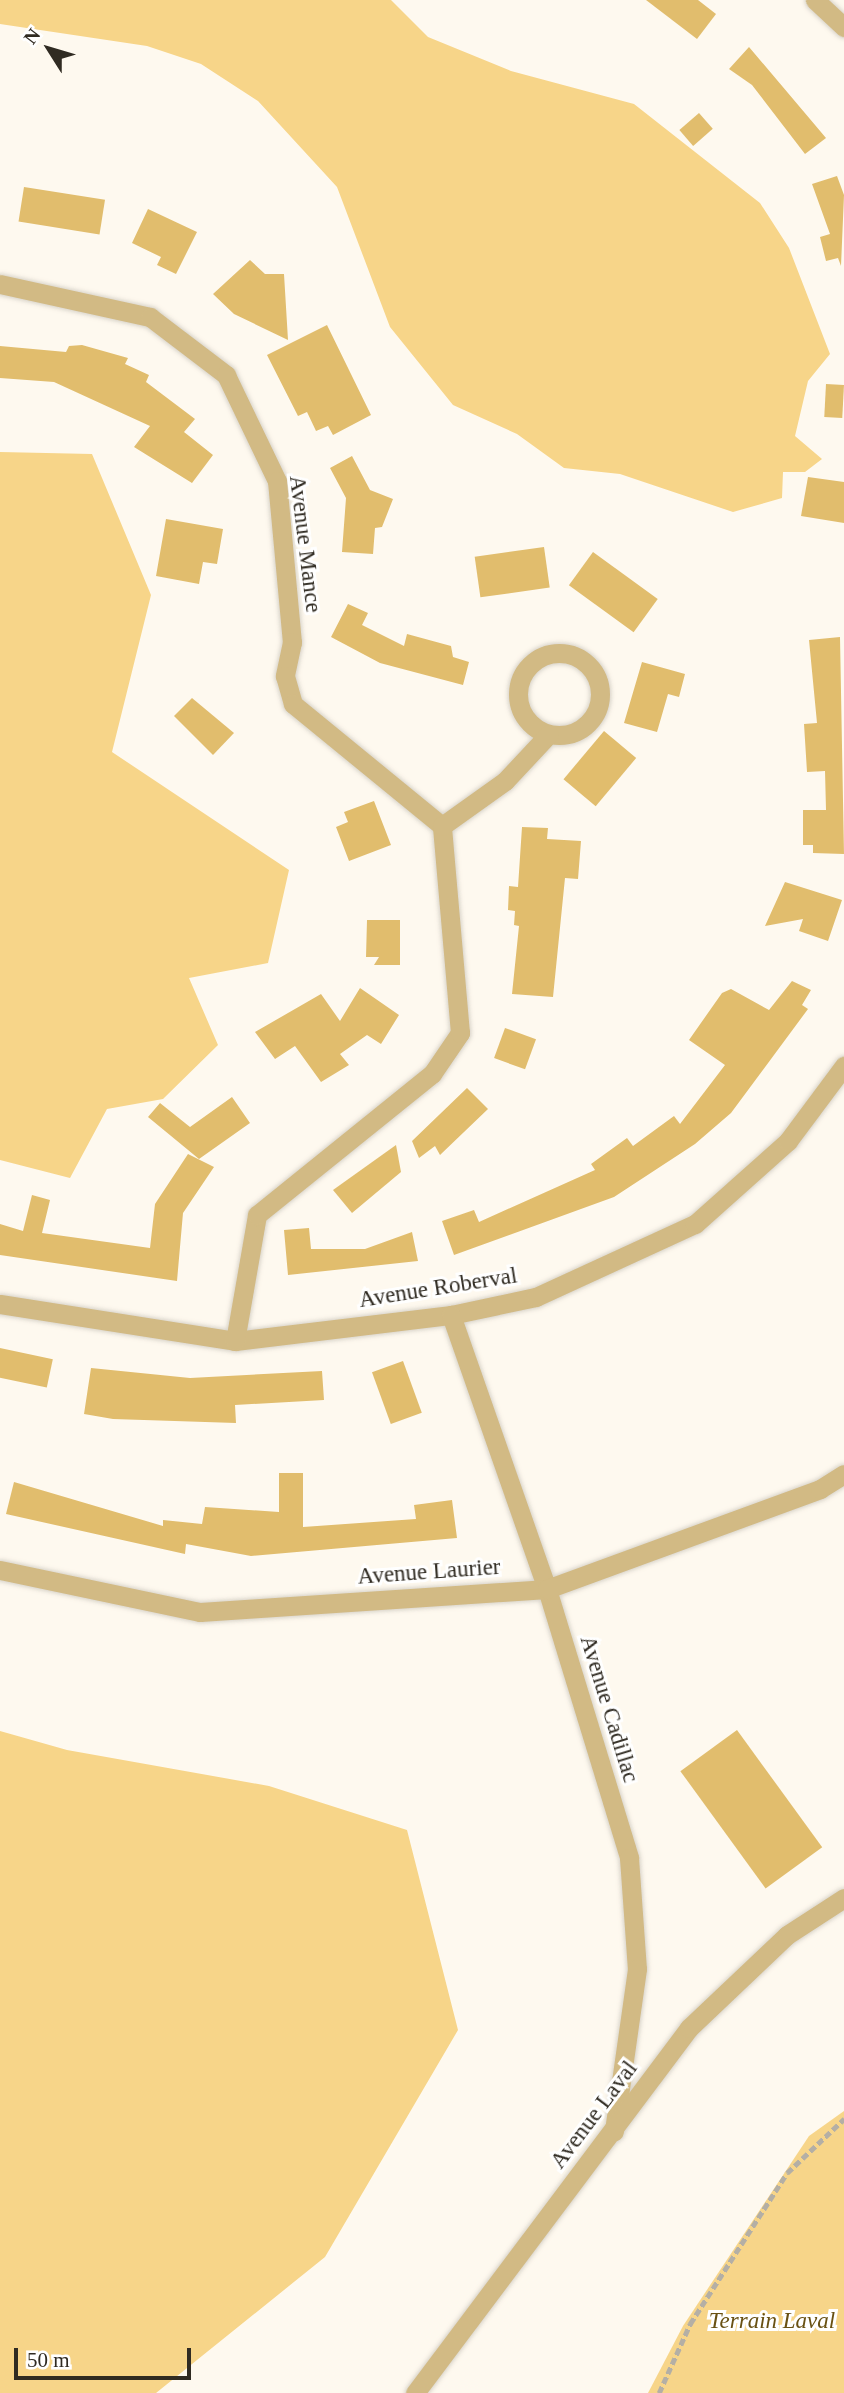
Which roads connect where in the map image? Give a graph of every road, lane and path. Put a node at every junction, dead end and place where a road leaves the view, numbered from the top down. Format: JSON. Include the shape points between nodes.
{"nodes":[{"id":1,"x":815,"y":0,"type":"edge"},
{"id":2,"x":844,"y":27,"type":"edge"},
{"id":3,"x":0,"y":285,"type":"edge"},
{"id":4,"x":549,"y":734,"type":"junction"},
{"id":5,"x":442,"y":826,"type":"junction"},
{"id":6,"x":844,"y":1066,"type":"edge"},
{"id":7,"x":0,"y":1304,"type":"edge"},
{"id":8,"x":451,"y":1315,"type":"junction"},
{"id":9,"x":236,"y":1341,"type":"junction"},
{"id":10,"x":844,"y":1474,"type":"edge"},
{"id":11,"x":0,"y":1570,"type":"edge"},
{"id":12,"x":547,"y":1589,"type":"junction"},
{"id":13,"x":844,"y":1898,"type":"edge"},
{"id":14,"x":844,"y":2119,"type":"edge"},
{"id":15,"x":614,"y":2131,"type":"junction"},
{"id":16,"x":415,"y":2393,"type":"edge"},
{"id":17,"x":659,"y":2393,"type":"edge"}],
"edges":[{"from":1,"to":2,"type":"street"},
{"from":3,"to":5,"type":"street","name":"Avenue Mance","via":[[150,317],[226,375],[277,481],[292,642],[285,676],[293,704]]},
{"from":4,"to":4,"type":"street","via":[[584,727],[598,706],[593,671],[568,654],[538,659],[519,688],[522,712]]},
{"from":4,"to":5,"type":"street","via":[[505,781]]},
{"from":5,"to":9,"type":"street","via":[[460,1033],[432,1074],[257,1215]]},
{"from":6,"to":8,"type":"street","name":"Avenue Roberval","via":[[788,1141],[695,1223],[536,1297]]},
{"from":7,"to":9,"type":"street","name":"Avenue Roberval"},
{"from":8,"to":9,"type":"street","name":"Avenue Roberval"},
{"from":8,"to":12,"type":"street","name":"Avenue Cadillac"},
{"from":10,"to":12,"type":"street","name":"Avenue Laurier","via":[[820,1489]]},
{"from":11,"to":12,"type":"street","name":"Avenue Laurier","via":[[200,1612]]},
{"from":12,"to":15,"type":"street","name":"Avenue Cadillac","via":[[629,1858],[637,1969]]},
{"from":13,"to":15,"type":"street","name":"Avenue Laval","via":[[787,1935],[689,2028]]},
{"from":14,"to":17,"type":"path","via":[[788,2173],[690,2324]]},
{"from":15,"to":16,"type":"street","name":"Avenue Laval"}]}
